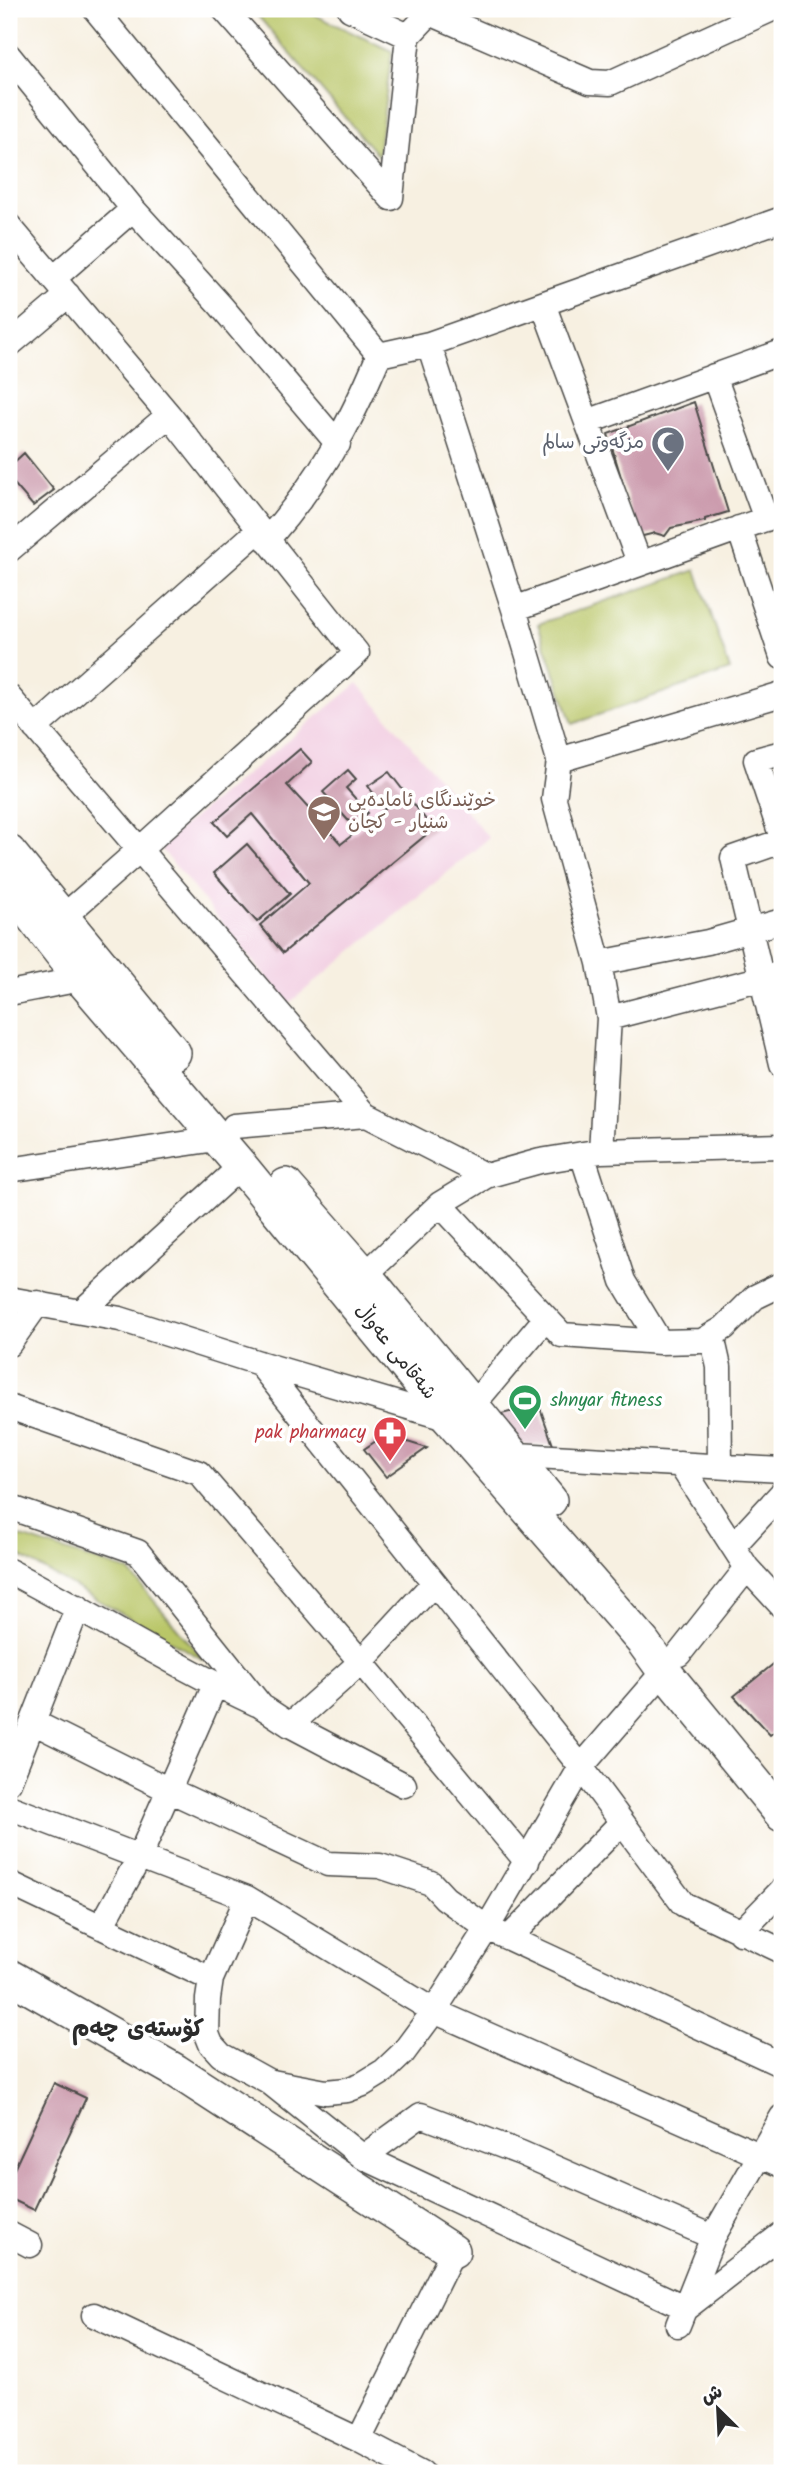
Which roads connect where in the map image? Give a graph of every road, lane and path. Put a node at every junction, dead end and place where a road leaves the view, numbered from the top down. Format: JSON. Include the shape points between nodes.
{"nodes":[{"id":1,"x":95,"y":9,"type":"edge"},
{"id":2,"x":224,"y":9,"type":"edge"},
{"id":3,"x":349,"y":9,"type":"edge"},
{"id":4,"x":772,"y":9,"type":"edge"},
{"id":5,"x":408,"y":36,"type":"junction"},
{"id":6,"x":9,"y":56,"type":"edge"},
{"id":7,"x":133,"y":209,"type":"junction"},
{"id":8,"x":782,"y":219,"type":"edge"},
{"id":9,"x":9,"y":226,"type":"edge"},
{"id":10,"x":61,"y":287,"type":"junction"},
{"id":11,"x":543,"y":304,"type":"junction"},
{"id":12,"x":429,"y":344,"type":"junction"},
{"id":13,"x":9,"y":345,"type":"edge"},
{"id":14,"x":782,"y":352,"type":"edge"},
{"id":15,"x":379,"y":355,"type":"junction"},
{"id":16,"x":714,"y":376,"type":"junction"},
{"id":17,"x":169,"y":415,"type":"junction"},
{"id":18,"x":587,"y":422,"type":"junction"},
{"id":19,"x":338,"y":444,"type":"junction"},
{"id":20,"x":774,"y":516,"type":"edge"},
{"id":21,"x":739,"y":528,"type":"junction"},
{"id":22,"x":263,"y":535,"type":"junction"},
{"id":23,"x":9,"y":550,"type":"edge"},
{"id":24,"x":639,"y":562,"type":"junction"},
{"id":25,"x":514,"y":608,"type":"junction"},
{"id":26,"x":782,"y":657,"type":"edge"},
{"id":27,"x":782,"y":694,"type":"edge"},
{"id":28,"x":9,"y":697,"type":"edge"},
{"id":29,"x":35,"y":728,"type":"junction"},
{"id":30,"x":782,"y":753,"type":"edge"},
{"id":31,"x":559,"y":760,"type":"junction"},
{"id":32,"x":782,"y":839,"type":"edge"},
{"id":33,"x":138,"y":851,"type":"junction"},
{"id":34,"x":9,"y":852,"type":"edge"},
{"id":35,"x":9,"y":887,"type":"edge"},
{"id":36,"x":62,"y":918,"type":"junction"},
{"id":37,"x":782,"y":921,"type":"edge"},
{"id":38,"x":750,"y":930,"type":"junction"},
{"id":39,"x":599,"y":963,"type":"junction"},
{"id":40,"x":772,"y":975,"type":"edge"},
{"id":41,"x":81,"y":979,"type":"junction"},
{"id":42,"x":9,"y":993,"type":"edge"},
{"id":43,"x":609,"y":1018,"type":"junction"},
{"id":44,"x":782,"y":1064,"type":"edge"},
{"id":45,"x":366,"y":1115,"type":"junction"},
{"id":46,"x":225,"y":1133,"type":"junction"},
{"id":47,"x":782,"y":1146,"type":"edge"},
{"id":48,"x":592,"y":1153,"type":"junction"},
{"id":49,"x":241,"y":1166,"type":"junction"},
{"id":50,"x":9,"y":1170,"type":"edge"},
{"id":51,"x":486,"y":1176,"type":"junction"},
{"id":52,"x":440,"y":1204,"type":"junction"},
{"id":53,"x":365,"y":1275,"type":"junction"},
{"id":54,"x":782,"y":1284,"type":"edge"},
{"id":55,"x":9,"y":1299,"type":"edge"},
{"id":56,"x":38,"y":1303,"type":"junction"},
{"id":57,"x":82,"y":1311,"type":"junction"},
{"id":58,"x":546,"y":1318,"type":"junction"},
{"id":59,"x":712,"y":1336,"type":"junction"},
{"id":60,"x":660,"y":1342,"type":"junction"},
{"id":61,"x":9,"y":1344,"type":"edge"},
{"id":62,"x":259,"y":1363,"type":"junction"},
{"id":63,"x":9,"y":1408,"type":"edge"},
{"id":64,"x":460,"y":1413,"type":"junction"},
{"id":65,"x":497,"y":1455,"type":"junction"},
{"id":66,"x":680,"y":1464,"type":"junction"},
{"id":67,"x":720,"y":1466,"type":"junction"},
{"id":68,"x":782,"y":1470,"type":"edge"},
{"id":69,"x":782,"y":1493,"type":"edge"},
{"id":70,"x":9,"y":1507,"type":"edge"},
{"id":71,"x":733,"y":1546,"type":"junction"},
{"id":72,"x":747,"y":1568,"type":"junction"},
{"id":73,"x":9,"y":1571,"type":"edge"},
{"id":74,"x":433,"y":1584,"type":"junction"},
{"id":75,"x":782,"y":1606,"type":"edge"},
{"id":76,"x":78,"y":1607,"type":"junction"},
{"id":77,"x":361,"y":1662,"type":"junction"},
{"id":78,"x":672,"y":1662,"type":"junction"},
{"id":79,"x":215,"y":1685,"type":"junction"},
{"id":80,"x":261,"y":1706,"type":"junction"},
{"id":81,"x":33,"y":1722,"type":"junction"},
{"id":82,"x":290,"y":1725,"type":"junction"},
{"id":83,"x":581,"y":1767,"type":"junction"},
{"id":84,"x":782,"y":1779,"type":"edge"},
{"id":85,"x":9,"y":1782,"type":"edge"},
{"id":86,"x":404,"y":1785,"type":"dead end"},
{"id":87,"x":169,"y":1790,"type":"junction"},
{"id":88,"x":9,"y":1807,"type":"edge"},
{"id":89,"x":782,"y":1815,"type":"edge"},
{"id":90,"x":622,"y":1822,"type":"junction"},
{"id":91,"x":139,"y":1858,"type":"junction"},
{"id":92,"x":527,"y":1861,"type":"junction"},
{"id":93,"x":9,"y":1883,"type":"edge"},
{"id":94,"x":782,"y":1890,"type":"edge"},
{"id":95,"x":247,"y":1898,"type":"junction"},
{"id":96,"x":101,"y":1927,"type":"junction"},
{"id":97,"x":498,"y":1933,"type":"junction"},
{"id":98,"x":740,"y":1933,"type":"junction"},
{"id":99,"x":782,"y":1951,"type":"edge"},
{"id":100,"x":9,"y":1976,"type":"edge"},
{"id":101,"x":211,"y":1979,"type":"junction"},
{"id":102,"x":434,"y":2011,"type":"junction"},
{"id":103,"x":782,"y":2065,"type":"edge"},
{"id":104,"x":268,"y":2081,"type":"junction"},
{"id":105,"x":782,"y":2117,"type":"edge"},
{"id":106,"x":363,"y":2157,"type":"junction"},
{"id":107,"x":771,"y":2161,"type":"edge"},
{"id":108,"x":782,"y":2234,"type":"edge"},
{"id":109,"x":713,"y":2237,"type":"junction"},
{"id":110,"x":453,"y":2251,"type":"joint"},
{"id":111,"x":94,"y":2315,"type":"dead end"},
{"id":112,"x":682,"y":2317,"type":"junction"},
{"id":113,"x":359,"y":2440,"type":"junction"},
{"id":114,"x":422,"y":2473,"type":"edge"}],
"edges":[{"from":1,"to":15,"type":"street"},
{"from":2,"to":5,"type":"street","via":[[391,198]]},
{"from":3,"to":5,"type":"street"},
{"from":4,"to":5,"type":"street","via":[[610,83],[590,82],[435,15],[428,15]]},
{"from":6,"to":7,"type":"street"},
{"from":7,"to":10,"type":"street"},
{"from":7,"to":19,"type":"street"},
{"from":8,"to":11,"type":"street"},
{"from":9,"to":10,"type":"street"},
{"from":10,"to":13,"type":"street"},
{"from":10,"to":17,"type":"street"},
{"from":11,"to":12,"type":"street"},
{"from":11,"to":18,"type":"street"},
{"from":12,"to":15,"type":"street"},
{"from":12,"to":25,"type":"street"},
{"from":14,"to":16,"type":"street"},
{"from":15,"to":19,"type":"street"},
{"from":16,"to":18,"type":"street"},
{"from":16,"to":20,"type":"street"},
{"from":17,"to":22,"type":"street"},
{"from":17,"to":23,"type":"street"},
{"from":18,"to":24,"type":"street"},
{"from":19,"to":22,"type":"street","via":[[293,510]]},
{"from":20,"to":21,"type":"street"},
{"from":21,"to":24,"type":"street"},
{"from":21,"to":26,"type":"street"},
{"from":22,"to":29,"type":"street"},
{"from":22,"to":33,"type":"street","via":[[357,653]]},
{"from":24,"to":25,"type":"street"},
{"from":25,"to":31,"type":"street"},
{"from":27,"to":31,"type":"street"},
{"from":28,"to":29,"type":"street"},
{"from":29,"to":33,"type":"street"},
{"from":30,"to":32,"type":"street","via":[[756,760]]},
{"from":31,"to":39,"type":"street","via":[[554,799]]},
{"from":32,"to":38,"type":"street","via":[[733,858]]},
{"from":33,"to":36,"type":"street"},
{"from":33,"to":45,"type":"street"},
{"from":34,"to":36,"type":"main road","name":"شەقامی عەواڵ"},
{"from":35,"to":41,"type":"main road","name":"شەقامی عەواڵ"},
{"from":36,"to":46,"type":"main road","name":"شەقامی عەواڵ"},
{"from":37,"to":38,"type":"street"},
{"from":38,"to":39,"type":"street"},
{"from":38,"to":40,"type":"street"},
{"from":39,"to":43,"type":"street"},
{"from":40,"to":43,"type":"street"},
{"from":40,"to":44,"type":"street"},
{"from":41,"to":42,"type":"street"},
{"from":41,"to":46,"type":"main road","name":"شەقامی عەواڵ"},
{"from":43,"to":48,"type":"street"},
{"from":45,"to":46,"type":"street"},
{"from":45,"to":51,"type":"street"},
{"from":46,"to":49,"type":"main road","name":"شەقامی عەواڵ"},
{"from":46,"to":50,"type":"street"},
{"from":46,"to":53,"type":"main road","name":"شەقامی عەواڵ"},
{"from":47,"to":48,"type":"street"},
{"from":48,"to":51,"type":"street"},
{"from":48,"to":60,"type":"street","via":[[624,1281]]},
{"from":49,"to":57,"type":"street"},
{"from":49,"to":64,"type":"main road","name":"شەقامی عەواڵ"},
{"from":51,"to":52,"type":"street"},
{"from":52,"to":53,"type":"street"},
{"from":52,"to":58,"type":"street"},
{"from":53,"to":64,"type":"main road","name":"شەقامی عەواڵ"},
{"from":54,"to":59,"type":"street","via":[[755,1297]]},
{"from":55,"to":56,"type":"street"},
{"from":56,"to":57,"type":"street"},
{"from":56,"to":61,"type":"street"},
{"from":57,"to":62,"type":"street"},
{"from":58,"to":60,"type":"street","via":[[562,1335]]},
{"from":58,"to":64,"type":"street"},
{"from":59,"to":60,"type":"street","via":[[691,1343]]},
{"from":59,"to":67,"type":"street","via":[[719,1367]]},
{"from":62,"to":64,"type":"street"},
{"from":62,"to":74,"type":"street"},
{"from":63,"to":77,"type":"street","via":[[199,1473]]},
{"from":64,"to":65,"type":"main road","name":"شەقامی عەواڵ"},
{"from":65,"to":66,"type":"street"},
{"from":65,"to":78,"type":"main road","name":"شەقامی عەواڵ"},
{"from":66,"to":67,"type":"street"},
{"from":66,"to":71,"type":"street"},
{"from":67,"to":68,"type":"street"},
{"from":69,"to":71,"type":"street"},
{"from":70,"to":80,"type":"street","via":[[138,1552]]},
{"from":71,"to":72,"type":"street"},
{"from":72,"to":75,"type":"street"},
{"from":72,"to":78,"type":"street"},
{"from":73,"to":76,"type":"street"},
{"from":74,"to":77,"type":"street"},
{"from":74,"to":83,"type":"street"},
{"from":76,"to":79,"type":"street"},
{"from":76,"to":81,"type":"street"},
{"from":77,"to":82,"type":"street"},
{"from":77,"to":92,"type":"street"},
{"from":78,"to":83,"type":"street"},
{"from":78,"to":84,"type":"main road","name":"شەقامی عەواڵ"},
{"from":78,"to":89,"type":"main road","name":"شەقامی عەواڵ"},
{"from":79,"to":80,"type":"street"},
{"from":79,"to":87,"type":"street"},
{"from":80,"to":82,"type":"street"},
{"from":81,"to":85,"type":"street"},
{"from":81,"to":87,"type":"street"},
{"from":82,"to":86,"type":"street"},
{"from":83,"to":90,"type":"street"},
{"from":83,"to":92,"type":"street"},
{"from":87,"to":91,"type":"street"},
{"from":87,"to":97,"type":"street","via":[[328,1864],[380,1866],[431,1883],[444,1898]]},
{"from":88,"to":91,"type":"street"},
{"from":90,"to":97,"type":"street"},
{"from":90,"to":98,"type":"street","via":[[683,1904]]},
{"from":91,"to":95,"type":"street"},
{"from":91,"to":96,"type":"street"},
{"from":92,"to":97,"type":"street"},
{"from":93,"to":96,"type":"street"},
{"from":94,"to":98,"type":"street"},
{"from":95,"to":101,"type":"street"},
{"from":95,"to":102,"type":"street"},
{"from":96,"to":101,"type":"street"},
{"from":97,"to":102,"type":"street"},
{"from":97,"to":103,"type":"street"},
{"from":98,"to":99,"type":"street"},
{"from":100,"to":110,"type":"main road","via":[[176,2071]]},
{"from":101,"to":104,"type":"street","via":[[206,2019],[211,2044],[221,2055]]},
{"from":102,"to":104,"type":"street","via":[[403,2053],[363,2084],[326,2092]]},
{"from":102,"to":107,"type":"street"},
{"from":104,"to":106,"type":"street"},
{"from":105,"to":107,"type":"street"},
{"from":106,"to":109,"type":"street","via":[[421,2115],[522,2153]]},
{"from":106,"to":112,"type":"street"},
{"from":107,"to":109,"type":"street"},
{"from":108,"to":112,"type":"street"},
{"from":109,"to":112,"type":"street"},
{"from":110,"to":113,"type":"street"},
{"from":111,"to":113,"type":"street"},
{"from":113,"to":114,"type":"street"}]}
